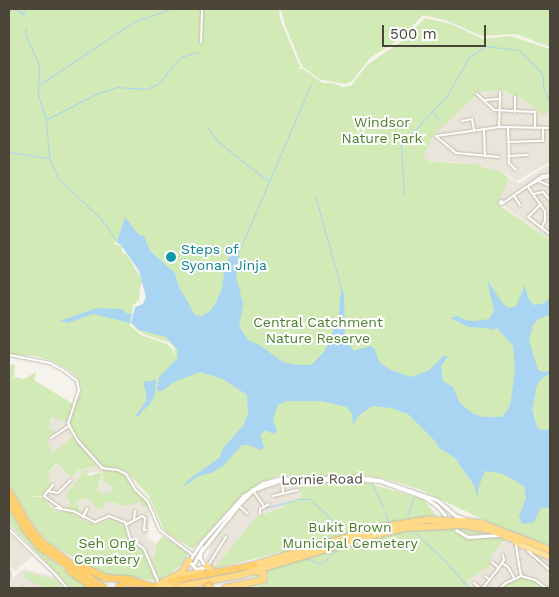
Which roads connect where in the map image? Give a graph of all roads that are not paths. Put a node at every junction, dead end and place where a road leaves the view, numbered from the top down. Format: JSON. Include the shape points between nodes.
{"nodes":[{"id":1,"x":202,"y":9,"type":"edge"},
{"id":2,"x":201,"y":42,"type":"dead end"},
{"id":3,"x":500,"y":92,"type":"dead end"},
{"id":4,"x":478,"y":94,"type":"dead end"},
{"id":5,"x":515,"y":97,"type":"dead end"},
{"id":6,"x":500,"y":99,"type":"junction"},
{"id":7,"x":485,"y":100,"type":"junction"},
{"id":8,"x":499,"y":111,"type":"junction"},
{"id":9,"x":515,"y":112,"type":"junction"},
{"id":10,"x":462,"y":121,"type":"dead end"},
{"id":11,"x":499,"y":127,"type":"junction"},
{"id":12,"x":508,"y":127,"type":"junction"},
{"id":13,"x":535,"y":128,"type":"junction"},
{"id":14,"x":543,"y":128,"type":"junction"},
{"id":15,"x":550,"y":128,"type":"edge"},
{"id":16,"x":484,"y":129,"type":"junction"},
{"id":17,"x":474,"y":130,"type":"junction"},
{"id":18,"x":508,"y":142,"type":"junction"},
{"id":19,"x":528,"y":155,"type":"dead end"},
{"id":20,"x":485,"y":156,"type":"junction"},
{"id":21,"x":508,"y":156,"type":"junction"},
{"id":22,"x":499,"y":158,"type":"dead end"},
{"id":23,"x":516,"y":170,"type":"dead end"},
{"id":24,"x":550,"y":176,"type":"edge"},
{"id":25,"x":539,"y":181,"type":"junction"},
{"id":26,"x":550,"y":186,"type":"edge"},
{"id":27,"x":528,"y":187,"type":"junction"},
{"id":28,"x":522,"y":190,"type":"junction"},
{"id":29,"x":534,"y":194,"type":"junction"},
{"id":30,"x":514,"y":196,"type":"junction"},
{"id":31,"x":550,"y":200,"type":"edge"},
{"id":32,"x":503,"y":202,"type":"dead end"},
{"id":33,"x":541,"y":204,"type":"junction"},
{"id":34,"x":520,"y":205,"type":"dead end"},
{"id":35,"x":542,"y":228,"type":"junction"},
{"id":36,"x":550,"y":228,"type":"edge"},
{"id":37,"x":546,"y":231,"type":"junction"},
{"id":38,"x":550,"y":234,"type":"edge"},
{"id":39,"x":9,"y":355,"type":"edge"},
{"id":40,"x":69,"y":426,"type":"junction"},
{"id":41,"x":51,"y":438,"type":"dead end"},
{"id":42,"x":341,"y":478,"type":"junction"},
{"id":43,"x":71,"y":480,"type":"dead end"},
{"id":44,"x":282,"y":480,"type":"junction"},
{"id":45,"x":53,"y":485,"type":"dead end"},
{"id":46,"x":253,"y":490,"type":"junction"},
{"id":47,"x":297,"y":490,"type":"dead end"},
{"id":48,"x":47,"y":491,"type":"junction"},
{"id":49,"x":9,"y":492,"type":"edge"},
{"id":50,"x":283,"y":493,"type":"junction"},
{"id":51,"x":273,"y":496,"type":"dead end"},
{"id":52,"x":240,"y":500,"type":"junction"},
{"id":53,"x":9,"y":502,"type":"edge"},
{"id":54,"x":270,"y":504,"type":"dead end"},
{"id":55,"x":264,"y":506,"type":"junction"},
{"id":56,"x":237,"y":507,"type":"junction"},
{"id":57,"x":56,"y":508,"type":"dead end"},
{"id":58,"x":64,"y":509,"type":"junction"},
{"id":59,"x":87,"y":509,"type":"dead end"},
{"id":60,"x":135,"y":511,"type":"dead end"},
{"id":61,"x":248,"y":513,"type":"dead end"},
{"id":62,"x":260,"y":514,"type":"dead end"},
{"id":63,"x":445,"y":515,"type":"dead end"},
{"id":64,"x":83,"y":517,"type":"junction"},
{"id":65,"x":134,"y":519,"type":"junction"},
{"id":66,"x":225,"y":519,"type":"junction"},
{"id":67,"x":427,"y":523,"type":"junction"},
{"id":68,"x":127,"y":524,"type":"junction"},
{"id":69,"x":482,"y":524,"type":"junction"},
{"id":70,"x":144,"y":526,"type":"dead end"},
{"id":71,"x":473,"y":527,"type":"junction"},
{"id":72,"x":9,"y":529,"type":"edge"},
{"id":73,"x":218,"y":529,"type":"junction"},
{"id":74,"x":493,"y":529,"type":"junction"},
{"id":75,"x":456,"y":530,"type":"dead end"},
{"id":76,"x":213,"y":531,"type":"junction"},
{"id":77,"x":512,"y":534,"type":"junction"},
{"id":78,"x":498,"y":535,"type":"junction"},
{"id":79,"x":226,"y":537,"type":"dead end"},
{"id":80,"x":517,"y":543,"type":"junction"},
{"id":81,"x":529,"y":547,"type":"junction"},
{"id":82,"x":550,"y":550,"type":"edge"},
{"id":83,"x":46,"y":552,"type":"junction"},
{"id":84,"x":58,"y":554,"type":"junction"},
{"id":85,"x":194,"y":554,"type":"junction"},
{"id":86,"x":503,"y":556,"type":"dead end"},
{"id":87,"x":550,"y":557,"type":"edge"},
{"id":88,"x":283,"y":558,"type":"junction"},
{"id":89,"x":192,"y":562,"type":"junction"},
{"id":90,"x":492,"y":562,"type":"dead end"},
{"id":91,"x":502,"y":563,"type":"junction"},
{"id":92,"x":254,"y":565,"type":"junction"},
{"id":93,"x":207,"y":568,"type":"junction"},
{"id":94,"x":500,"y":568,"type":"junction"},
{"id":95,"x":550,"y":570,"type":"edge"},
{"id":96,"x":9,"y":572,"type":"edge"},
{"id":97,"x":249,"y":572,"type":"junction"},
{"id":98,"x":485,"y":576,"type":"dead end"},
{"id":99,"x":521,"y":576,"type":"junction"},
{"id":100,"x":9,"y":578,"type":"edge"},
{"id":101,"x":514,"y":578,"type":"junction"},
{"id":102,"x":214,"y":580,"type":"junction"},
{"id":103,"x":490,"y":580,"type":"junction"},
{"id":104,"x":196,"y":583,"type":"junction"},
{"id":105,"x":474,"y":583,"type":"dead end"},
{"id":106,"x":173,"y":584,"type":"edge"},
{"id":107,"x":156,"y":587,"type":"edge"},
{"id":108,"x":208,"y":587,"type":"edge"},
{"id":109,"x":67,"y":588,"type":"edge"},
{"id":110,"x":94,"y":588,"type":"edge"},
{"id":111,"x":98,"y":588,"type":"edge"},
{"id":112,"x":104,"y":588,"type":"edge"},
{"id":113,"x":118,"y":588,"type":"edge"},
{"id":114,"x":136,"y":588,"type":"edge"},
{"id":115,"x":225,"y":588,"type":"edge"},
{"id":116,"x":482,"y":588,"type":"edge"},
{"id":117,"x":500,"y":588,"type":"edge"},
{"id":118,"x":546,"y":588,"type":"edge"}],
"edges":[{"from":1,"to":2,"type":"street"},
{"from":3,"to":6,"type":"street"},
{"from":4,"to":7,"type":"street"},
{"from":5,"to":9,"type":"street"},
{"from":6,"to":7,"type":"street"},
{"from":6,"to":8,"type":"street"},
{"from":7,"to":8,"type":"street","via":[[492,109]]},
{"from":8,"to":9,"type":"street"},
{"from":8,"to":11,"type":"street"},
{"from":9,"to":13,"type":"street","via":[[535,112]]},
{"from":10,"to":17,"type":"street","via":[[472,119]]},
{"from":11,"to":12,"type":"street"},
{"from":11,"to":16,"type":"street"},
{"from":12,"to":13,"type":"street"},
{"from":12,"to":18,"type":"street"},
{"from":13,"to":14,"type":"street"},
{"from":14,"to":15,"type":"street"},
{"from":14,"to":18,"type":"street","via":[[543,141]]},
{"from":16,"to":17,"type":"street"},
{"from":16,"to":20,"type":"street"},
{"from":17,"to":20,"type":"street","via":[[436,136],[456,153]]},
{"from":18,"to":21,"type":"street"},
{"from":19,"to":21,"type":"street"},
{"from":20,"to":22,"type":"street"},
{"from":21,"to":23,"type":"street","via":[[509,165]]},
{"from":24,"to":25,"type":"street"},
{"from":24,"to":28,"type":"street","via":[[542,176]]},
{"from":25,"to":26,"type":"street"},
{"from":25,"to":27,"type":"street"},
{"from":27,"to":28,"type":"street"},
{"from":27,"to":29,"type":"street"},
{"from":28,"to":30,"type":"street"},
{"from":29,"to":31,"type":"street","via":[[543,192]]},
{"from":29,"to":33,"type":"street"},
{"from":30,"to":32,"type":"street"},
{"from":30,"to":34,"type":"street"},
{"from":33,"to":35,"type":"street","via":[[545,215]]},
{"from":33,"to":35,"type":"street","via":[[528,217]]},
{"from":35,"to":37,"type":"street"},
{"from":36,"to":37,"type":"street"},
{"from":37,"to":38,"type":"street"},
{"from":39,"to":40,"type":"street","via":[[50,363],[76,381],[79,390]]},
{"from":40,"to":41,"type":"street"},
{"from":40,"to":85,"type":"street","via":[[99,466],[126,474],[148,502],[160,530]]},
{"from":42,"to":44,"type":"street","name":"Lornie Road"},
{"from":42,"to":63,"type":"street","name":"Lornie Road","via":[[380,481],[421,496],[434,503]]},
{"from":42,"to":69,"type":"street","name":"Lornie Road","via":[[372,478],[393,484],[437,500],[459,517]]},
{"from":43,"to":48,"type":"street","via":[[58,493]]},
{"from":44,"to":46,"type":"street","name":"Lornie Road","via":[[263,483]]},
{"from":44,"to":50,"type":"street"},
{"from":45,"to":48,"type":"street"},
{"from":46,"to":52,"type":"street","name":"Lornie Road"},
{"from":46,"to":55,"type":"street"},
{"from":47,"to":50,"type":"street"},
{"from":48,"to":58,"type":"street","via":[[44,496]]},
{"from":49,"to":84,"type":"highway","via":[[30,528]]},
{"from":50,"to":51,"type":"street"},
{"from":52,"to":56,"type":"street","name":"Lornie Road"},
{"from":52,"to":66,"type":"street","name":"Lornie Road"},
{"from":53,"to":83,"type":"highway","via":[[26,530]]},
{"from":54,"to":55,"type":"street"},
{"from":55,"to":62,"type":"street"},
{"from":56,"to":61,"type":"street"},
{"from":56,"to":66,"type":"street","name":"Lornie Road"},
{"from":57,"to":58,"type":"street"},
{"from":58,"to":64,"type":"street"},
{"from":59,"to":64,"type":"street"},
{"from":60,"to":65,"type":"street"},
{"from":64,"to":68,"type":"street","via":[[96,522],[111,516]]},
{"from":65,"to":68,"type":"street"},
{"from":65,"to":70,"type":"street","via":[[144,517]]},
{"from":66,"to":73,"type":"street","name":"Lornie Road"},
{"from":66,"to":76,"type":"street","name":"Lornie Road"},
{"from":67,"to":69,"type":"highway","via":[[464,520]]},
{"from":67,"to":71,"type":"highway"},
{"from":67,"to":88,"type":"highway"},
{"from":68,"to":107,"type":"street","via":[[130,537],[144,549]]},
{"from":69,"to":74,"type":"highway"},
{"from":71,"to":74,"type":"highway"},
{"from":71,"to":78,"type":"main road"},
{"from":72,"to":109,"type":"street"},
{"from":73,"to":89,"type":"street"},
{"from":73,"to":93,"type":"street","via":[[200,553]]},
{"from":74,"to":77,"type":"highway"},
{"from":74,"to":81,"type":"highway"},
{"from":75,"to":78,"type":"street","via":[[468,537]]},
{"from":76,"to":85,"type":"street","name":"Lornie Road"},
{"from":76,"to":89,"type":"street"},
{"from":77,"to":81,"type":"highway"},
{"from":77,"to":82,"type":"main road"},
{"from":78,"to":80,"type":"main road"},
{"from":79,"to":93,"type":"street"},
{"from":80,"to":87,"type":"main road"},
{"from":80,"to":99,"type":"street"},
{"from":81,"to":82,"type":"highway"},
{"from":81,"to":95,"type":"street"},
{"from":83,"to":110,"type":"highway"},
{"from":83,"to":111,"type":"highway"},
{"from":84,"to":107,"type":"highway","via":[[111,579],[130,578]]},
{"from":84,"to":112,"type":"highway"},
{"from":85,"to":89,"type":"street","name":"Lornie Road"},
{"from":86,"to":91,"type":"street"},
{"from":88,"to":92,"type":"highway"},
{"from":88,"to":93,"type":"highway"},
{"from":88,"to":97,"type":"highway"},
{"from":89,"to":93,"type":"street","via":[[194,568]]},
{"from":89,"to":106,"type":"highway"},
{"from":90,"to":94,"type":"street"},
{"from":91,"to":94,"type":"street"},
{"from":91,"to":101,"type":"street"},
{"from":92,"to":106,"type":"highway"},
{"from":92,"to":107,"type":"highway","via":[[226,574]]},
{"from":93,"to":106,"type":"highway"},
{"from":94,"to":103,"type":"street"},
{"from":96,"to":100,"type":"street"},
{"from":97,"to":102,"type":"highway"},
{"from":97,"to":115,"type":"highway","via":[[261,572],[264,579]]},
{"from":98,"to":103,"type":"street"},
{"from":99,"to":101,"type":"street"},
{"from":99,"to":118,"type":"street"},
{"from":101,"to":117,"type":"street"},
{"from":102,"to":104,"type":"highway"},
{"from":102,"to":108,"type":"highway"},
{"from":103,"to":116,"type":"street"},
{"from":104,"to":106,"type":"highway"},
{"from":104,"to":108,"type":"highway"},
{"from":105,"to":116,"type":"street"},
{"from":106,"to":107,"type":"highway"},
{"from":113,"to":114,"type":"highway","via":[[128,582]]}]}
